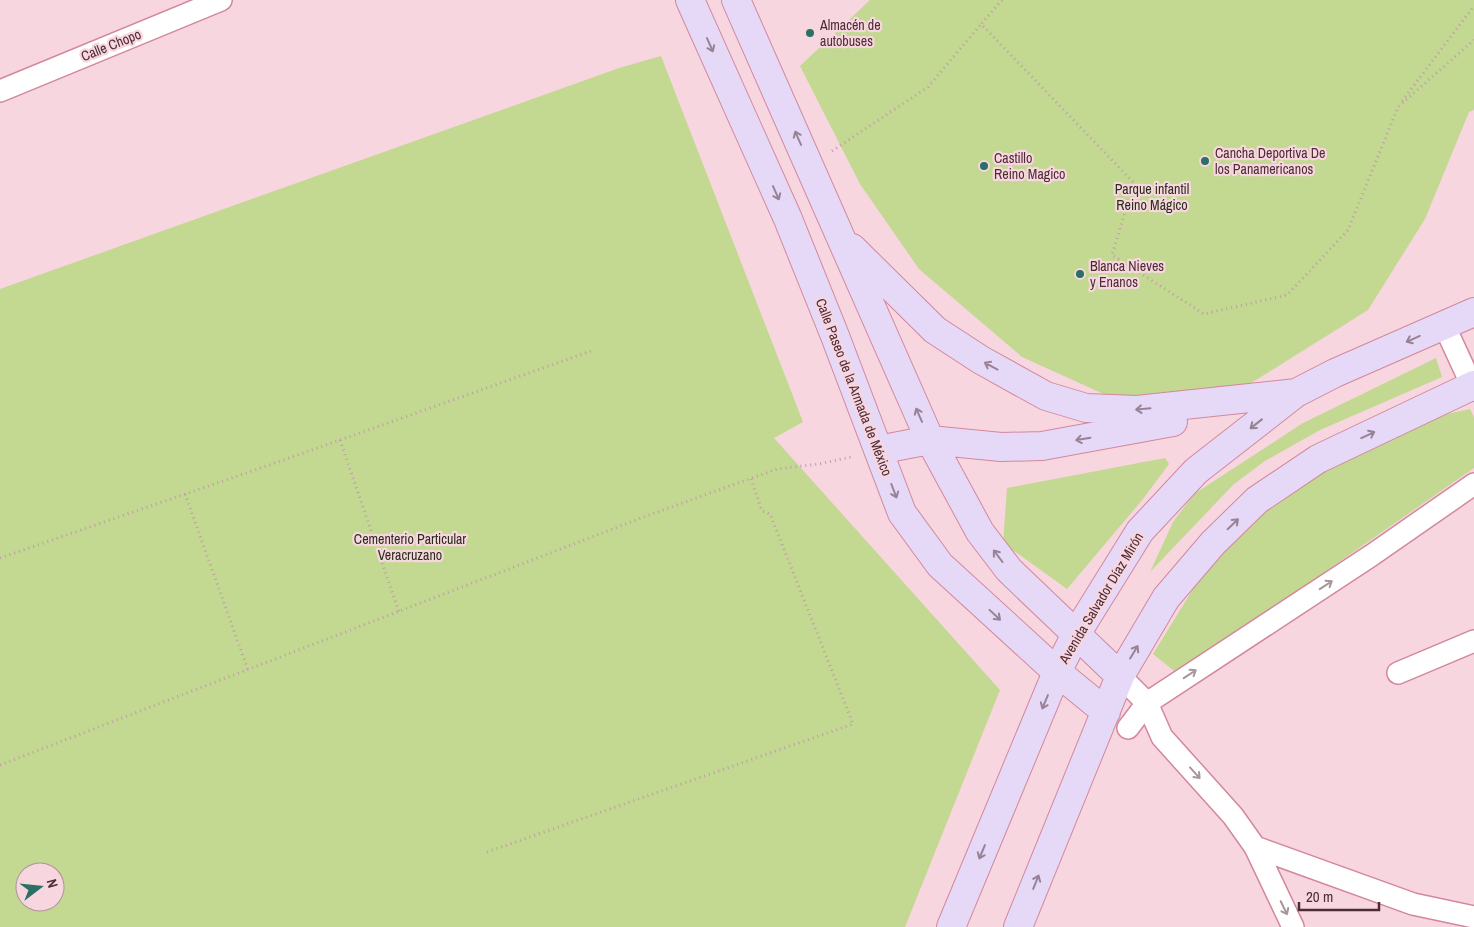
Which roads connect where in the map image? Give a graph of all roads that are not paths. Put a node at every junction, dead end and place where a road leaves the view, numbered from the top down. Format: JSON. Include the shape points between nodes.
{"nodes":[{"id":1,"x":222,"y":0,"type":"edge"},
{"id":2,"x":690,"y":0,"type":"edge"},
{"id":3,"x":736,"y":0,"type":"edge"},
{"id":4,"x":0,"y":91,"type":"edge"},
{"id":5,"x":842,"y":239,"type":"junction"},
{"id":6,"x":1474,"y":312,"type":"edge"},
{"id":7,"x":1444,"y":325,"type":"junction"},
{"id":8,"x":1473,"y":387,"type":"edge"},
{"id":9,"x":1296,"y":392,"type":"junction"},
{"id":10,"x":1230,"y":400,"type":"junction"},
{"id":11,"x":930,"y":440,"type":"junction"},
{"id":12,"x":878,"y":450,"type":"junction"},
{"id":13,"x":1474,"y":484,"type":"edge"},
{"id":14,"x":1076,"y":634,"type":"junction"},
{"id":15,"x":1474,"y":641,"type":"edge"},
{"id":16,"x":1057,"y":672,"type":"junction"},
{"id":17,"x":1398,"y":673,"type":"dead end"},
{"id":18,"x":1120,"y":676,"type":"junction"},
{"id":19,"x":1147,"y":703,"type":"junction"},
{"id":20,"x":1106,"y":712,"type":"junction"},
{"id":21,"x":1128,"y":728,"type":"junction"},
{"id":22,"x":1162,"y":737,"type":"junction"},
{"id":23,"x":1255,"y":847,"type":"junction"},
{"id":24,"x":1474,"y":917,"type":"edge"},
{"id":25,"x":951,"y":927,"type":"edge"},
{"id":26,"x":1018,"y":927,"type":"edge"},
{"id":27,"x":1293,"y":927,"type":"edge"}],
"edges":[{"from":1,"to":4,"type":"street","name":"Calle Chopo"},
{"from":2,"to":12,"type":"main road","name":"Calle Paseo de la Armada de México","one_way":true,"via":[[788,219]]},
{"from":5,"to":3,"type":"main road","one_way":true},
{"from":10,"to":5,"type":"main road","one_way":true,"via":[[1137,410],[1086,408],[1046,396],[935,330]]},
{"from":11,"to":5,"type":"main road","one_way":true},
{"from":6,"to":7,"type":"main road","name":"Avenida Salvador Díaz Mirón"},
{"from":7,"to":8,"type":"street"},
{"from":7,"to":9,"type":"main road","name":"Avenida Salvador Díaz Mirón","one_way":true},
{"from":18,"to":8,"type":"main road","one_way":true,"via":[[1166,598],[1212,544],[1258,500],[1318,459]]},
{"from":9,"to":10,"type":"main road"},
{"from":9,"to":14,"type":"main road","name":"Avenida Salvador Díaz Mirón","one_way":true,"via":[[1196,471],[1140,531]]},
{"from":10,"to":11,"type":"main road","one_way":true,"via":[[1194,418],[1042,446],[1001,447]]},
{"from":11,"to":12,"type":"main road"},
{"from":14,"to":11,"type":"main road","one_way":true,"via":[[1003,563],[980,532]]},
{"from":12,"to":16,"type":"main road","name":"Calle Paseo de la Armada de México","one_way":true,"via":[[902,513],[940,564]]},
{"from":19,"to":13,"type":"street","one_way":true},
{"from":14,"to":16,"type":"main road","name":"Avenida Salvador Díaz Mirón"},
{"from":14,"to":18,"type":"main road"},
{"from":15,"to":17,"type":"street"},
{"from":16,"to":20,"type":"main road","name":"Calle Paseo de la Armada de México"},
{"from":16,"to":25,"type":"main road","name":"Avenida Salvador Díaz Mirón","one_way":true},
{"from":18,"to":19,"type":"street"},
{"from":18,"to":20,"type":"main road"},
{"from":19,"to":21,"type":"street"},
{"from":19,"to":22,"type":"street"},
{"from":20,"to":21,"type":"street"},
{"from":26,"to":20,"type":"main road","one_way":true},
{"from":21,"to":22,"type":"street"},
{"from":22,"to":23,"type":"street","one_way":true,"via":[[1233,816]]},
{"from":23,"to":24,"type":"street","via":[[1412,904]]},
{"from":23,"to":27,"type":"street","one_way":true}]}
